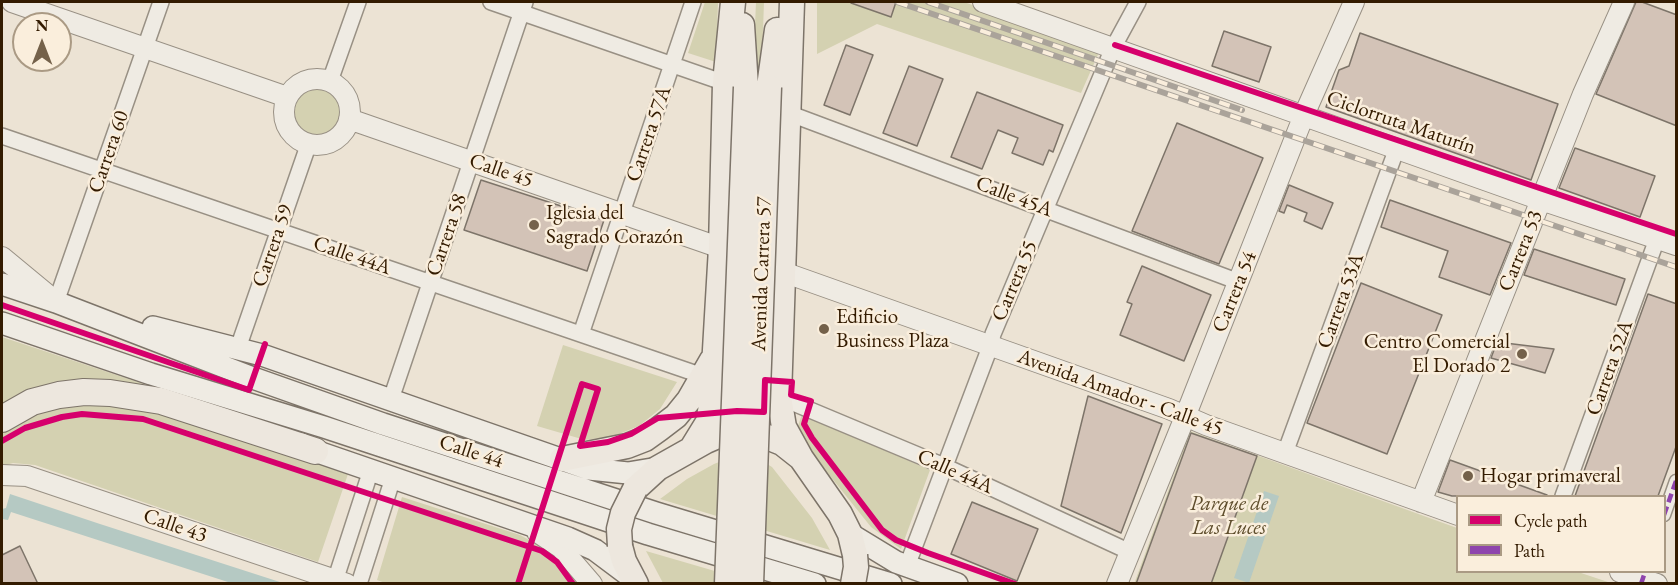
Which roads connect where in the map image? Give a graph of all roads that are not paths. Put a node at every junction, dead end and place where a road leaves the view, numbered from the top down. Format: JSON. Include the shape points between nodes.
{"nodes":[{"id":1,"x":12,"y":2,"type":"edge"},
{"id":2,"x":161,"y":2,"type":"edge"},
{"id":3,"x":358,"y":2,"type":"edge"},
{"id":4,"x":491,"y":2,"type":"edge"},
{"id":5,"x":693,"y":2,"type":"edge"},
{"id":6,"x":733,"y":2,"type":"edge"},
{"id":7,"x":740,"y":2,"type":"edge"},
{"id":8,"x":781,"y":2,"type":"edge"},
{"id":9,"x":792,"y":2,"type":"edge"},
{"id":10,"x":983,"y":2,"type":"edge"},
{"id":11,"x":1138,"y":2,"type":"edge"},
{"id":12,"x":1354,"y":2,"type":"edge"},
{"id":13,"x":1624,"y":2,"type":"edge"},
{"id":14,"x":523,"y":7,"type":"edge"},
{"id":15,"x":145,"y":48,"type":"junction"},
{"id":16,"x":1113,"y":48,"type":"junction"},
{"id":17,"x":672,"y":65,"type":"junction"},
{"id":18,"x":330,"y":81,"type":"junction"},
{"id":19,"x":747,"y":86,"type":"junction"},
{"id":20,"x":287,"y":97,"type":"junction"},
{"id":21,"x":788,"y":113,"type":"junction"},
{"id":22,"x":1304,"y":116,"type":"junction"},
{"id":23,"x":349,"y":119,"type":"junction"},
{"id":24,"x":2,"y":136,"type":"edge"},
{"id":25,"x":309,"y":143,"type":"junction"},
{"id":26,"x":1397,"y":148,"type":"junction"},
{"id":27,"x":472,"y":161,"type":"junction"},
{"id":28,"x":102,"y":171,"type":"junction"},
{"id":29,"x":1541,"y":200,"type":"junction"},
{"id":30,"x":1046,"y":209,"type":"junction"},
{"id":31,"x":622,"y":213,"type":"junction"},
{"id":32,"x":278,"y":231,"type":"junction"},
{"id":33,"x":1657,"y":239,"type":"junction"},
{"id":34,"x":1677,"y":245,"type":"edge"},
{"id":35,"x":721,"y":248,"type":"junction"},
{"id":36,"x":2,"y":257,"type":"edge"},
{"id":37,"x":783,"y":272,"type":"junction"},
{"id":38,"x":430,"y":282,"type":"junction"},
{"id":39,"x":1239,"y":282,"type":"junction"},
{"id":40,"x":2,"y":284,"type":"edge"},
{"id":41,"x":56,"y":302,"type":"junction"},
{"id":42,"x":2,"y":323,"type":"edge"},
{"id":43,"x":582,"y":334,"type":"junction"},
{"id":44,"x":990,"y":346,"type":"junction"},
{"id":45,"x":238,"y":348,"type":"junction"},
{"id":46,"x":715,"y":352,"type":"junction"},
{"id":47,"x":151,"y":374,"type":"junction"},
{"id":48,"x":704,"y":376,"type":"junction"},
{"id":49,"x":779,"y":398,"type":"junction"},
{"id":50,"x":391,"y":399,"type":"junction"},
{"id":51,"x":1185,"y":417,"type":"junction"},
{"id":52,"x":2,"y":419,"type":"edge"},
{"id":53,"x":692,"y":448,"type":"junction"},
{"id":54,"x":315,"y":451,"type":"junction"},
{"id":55,"x":1285,"y":453,"type":"junction"},
{"id":56,"x":801,"y":458,"type":"junction"},
{"id":57,"x":562,"y":459,"type":"junction"},
{"id":58,"x":944,"y":466,"type":"junction"},
{"id":59,"x":658,"y":468,"type":"junction"},
{"id":60,"x":371,"y":470,"type":"junction"},
{"id":61,"x":2,"y":475,"type":"edge"},
{"id":62,"x":393,"y":478,"type":"junction"},
{"id":63,"x":1677,"y":481,"type":"edge"},
{"id":64,"x":1563,"y":495,"type":"edge"},
{"id":65,"x":1421,"y":502,"type":"junction"},
{"id":66,"x":1666,"y":512,"type":"edge"},
{"id":67,"x":1456,"y":514,"type":"edge"},
{"id":68,"x":516,"y":520,"type":"junction"},
{"id":69,"x":853,"y":544,"type":"junction"},
{"id":70,"x":1130,"y":552,"type":"junction"},
{"id":71,"x":907,"y":566,"type":"junction"},
{"id":72,"x":1624,"y":573,"type":"edge"},
{"id":73,"x":1646,"y":579,"type":"edge"},
{"id":74,"x":634,"y":580,"type":"edge"},
{"id":75,"x":339,"y":582,"type":"edge"},
{"id":76,"x":358,"y":584,"type":"edge"},
{"id":77,"x":592,"y":584,"type":"edge"},
{"id":78,"x":727,"y":584,"type":"edge"},
{"id":79,"x":751,"y":584,"type":"edge"},
{"id":80,"x":815,"y":584,"type":"edge"},
{"id":81,"x":853,"y":584,"type":"edge"},
{"id":82,"x":891,"y":584,"type":"edge"},
{"id":83,"x":957,"y":584,"type":"edge"},
{"id":84,"x":1117,"y":584,"type":"edge"}],
"edges":[{"from":1,"to":15,"type":"street"},
{"from":2,"to":15,"type":"street","name":"Carrera 60"},
{"from":3,"to":18,"type":"street"},
{"from":4,"to":14,"type":"street"},
{"from":5,"to":17,"type":"street","name":"Carrera 57A"},
{"from":6,"to":19,"type":"main road","name":"Avenida Carrera 57"},
{"from":7,"to":19,"type":"main road","name":"Avenida Carrera 57"},
{"from":8,"to":19,"type":"main road","name":"Avenida Carrera 57"},
{"from":9,"to":21,"type":"main road","name":"Avenida Carrera 57"},
{"from":10,"to":16,"type":"street"},
{"from":11,"to":16,"type":"street","name":"Carrera 55"},
{"from":12,"to":22,"type":"street","name":"Carrera 54"},
{"from":13,"to":29,"type":"street","name":"Carrera 53"},
{"from":14,"to":17,"type":"street"},
{"from":14,"to":27,"type":"street","name":"Carrera 58"},
{"from":15,"to":20,"type":"street"},
{"from":15,"to":28,"type":"street","name":"Carrera 60"},
{"from":16,"to":22,"type":"street"},
{"from":16,"to":30,"type":"street","name":"Carrera 55"},
{"from":17,"to":19,"type":"street"},
{"from":17,"to":31,"type":"street","name":"Carrera 57A"},
{"from":18,"to":20,"type":"street","via":[[305,81]]},
{"from":18,"to":23,"type":"street","via":[[348,100]]},
{"from":19,"to":35,"type":"main road","name":"Avenida Carrera 57"},
{"from":19,"to":78,"type":"main road","name":"Avenida Carrera 57","bridge":true},
{"from":19,"to":79,"type":"main road","name":"Avenida Carrera 57","bridge":true},
{"from":20,"to":25,"type":"street","via":[[284,108],[290,130]]},
{"from":21,"to":30,"type":"street","name":"Calle 45A"},
{"from":21,"to":37,"type":"main road","name":"Avenida Carrera 57"},
{"from":22,"to":26,"type":"street"},
{"from":22,"to":39,"type":"street","name":"Carrera 54"},
{"from":23,"to":25,"type":"street","via":[[334,140]]},
{"from":23,"to":27,"type":"street","name":"Calle 45"},
{"from":24,"to":28,"type":"street","name":"Calle 44A"},
{"from":25,"to":32,"type":"street","name":"Carrera 59"},
{"from":26,"to":29,"type":"street"},
{"from":26,"to":55,"type":"street","name":"Carrera 53A"},
{"from":27,"to":31,"type":"street","name":"Calle 45"},
{"from":27,"to":38,"type":"street","name":"Carrera 58"},
{"from":28,"to":32,"type":"street","name":"Calle 44A"},
{"from":28,"to":41,"type":"street","name":"Carrera 60"},
{"from":29,"to":33,"type":"street"},
{"from":29,"to":65,"type":"street","name":"Carrera 53"},
{"from":30,"to":39,"type":"street","name":"Calle 45A"},
{"from":30,"to":44,"type":"street","name":"Carrera 55"},
{"from":31,"to":35,"type":"street","name":"Calle 45"},
{"from":31,"to":43,"type":"street","name":"Carrera 57A"},
{"from":32,"to":38,"type":"street","name":"Calle 44A"},
{"from":32,"to":45,"type":"street","name":"Carrera 59"},
{"from":33,"to":34,"type":"street"},
{"from":33,"to":64,"type":"street","name":"Carrera 52A"},
{"from":35,"to":46,"type":"main road","name":"Avenida Carrera 57"},
{"from":36,"to":41,"type":"street","name":"Calle 44"},
{"from":37,"to":44,"type":"street","name":"Avenida Amador - Calle 45"},
{"from":37,"to":49,"type":"main road","name":"Avenida Carrera 57"},
{"from":38,"to":43,"type":"street","name":"Calle 44A"},
{"from":38,"to":50,"type":"street","name":"Carrera 58"},
{"from":39,"to":51,"type":"street","name":"Carrera 54"},
{"from":40,"to":41,"type":"main road","name":"Calle 44"},
{"from":41,"to":45,"type":"main road","name":"Calle 44"},
{"from":41,"to":82,"type":"main road","name":"Calle 44","via":[[383,423],[656,513]]},
{"from":42,"to":47,"type":"main road","name":"Calle 44"},
{"from":43,"to":48,"type":"street","name":"Calle 44A"},
{"from":44,"to":51,"type":"street","name":"Avenida Amador - Calle 45"},
{"from":44,"to":58,"type":"street","name":"Carrera 55"},
{"from":45,"to":50,"type":"main road","name":"Calle 44"},
{"from":46,"to":48,"type":"main road"},
{"from":46,"to":53,"type":"main road","name":"Avenida Carrera 57","via":[[708,422]]},
{"from":47,"to":54,"type":"main road","name":"Calle 44"},
{"from":47,"to":80,"type":"main road","name":"Calle 44"},
{"from":48,"to":57,"type":"main road","via":[[676,416],[645,439]]},
{"from":49,"to":56,"type":"main road","name":"Avenida Carrera 57","via":[[784,427]]},
{"from":49,"to":58,"type":"street","name":"Calle 44A"},
{"from":50,"to":57,"type":"main road","name":"Calle 44"},
{"from":51,"to":55,"type":"street","name":"Avenida Amador - Calle 45"},
{"from":51,"to":70,"type":"street","name":"Carrera 54"},
{"from":52,"to":54,"type":"highway","via":[[32,402],[58,395],[110,393],[161,400]]},
{"from":53,"to":56,"type":"main road","via":[[720,435],[752,434],[782,443]]},
{"from":53,"to":59,"type":"main road"},
{"from":54,"to":60,"type":"main road","name":"Calle 44"},
{"from":55,"to":65,"type":"street","name":"Avenida Amador - Calle 45"},
{"from":56,"to":69,"type":"main road","via":[[840,514]]},
{"from":57,"to":59,"type":"main road","name":"Calle 44","via":[[615,473]]},
{"from":58,"to":70,"type":"street","name":"Calle 44A"},
{"from":58,"to":71,"type":"street","name":"Carrera 55"},
{"from":59,"to":74,"type":"main road","bridge":true,"via":[[635,489],[622,513],[620,546]]},
{"from":60,"to":62,"type":"main road","name":"Calle 44"},
{"from":60,"to":75,"type":"street"},
{"from":61,"to":75,"type":"street","name":"Calle 43","via":[[27,476]]},
{"from":62,"to":68,"type":"main road","name":"Calle 44"},
{"from":62,"to":76,"type":"street"},
{"from":63,"to":66,"type":"street"},
{"from":65,"to":67,"type":"street","name":"Avenida Amador - Calle 45"},
{"from":68,"to":74,"type":"main road","name":"Calle 44","via":[[582,544]]},
{"from":68,"to":77,"type":"street","name":"Calle 44","via":[[561,548]]},
{"from":69,"to":71,"type":"main road"},
{"from":69,"to":81,"type":"main road","bridge":true},
{"from":70,"to":84,"type":"street","name":"Carrera 54"},
{"from":71,"to":83,"type":"main road"},
{"from":72,"to":73,"type":"street"}]}
